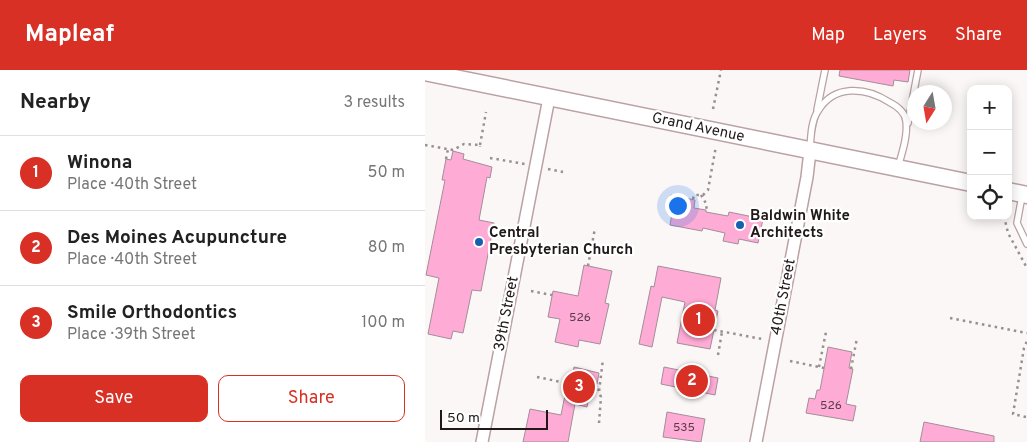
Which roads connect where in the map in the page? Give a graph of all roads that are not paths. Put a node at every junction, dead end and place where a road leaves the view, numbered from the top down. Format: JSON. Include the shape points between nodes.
{"nodes":[{"id":1,"x":825,"y":70,"type":"edge"},
{"id":2,"x":918,"y":70,"type":"edge"},
{"id":3,"x":425,"y":72,"type":"edge"},
{"id":4,"x":549,"y":98,"type":"junction"},
{"id":5,"x":816,"y":112,"type":"junction"},
{"id":6,"x":906,"y":130,"type":"junction"},
{"id":7,"x":810,"y":152,"type":"junction"},
{"id":8,"x":898,"y":169,"type":"junction"},
{"id":9,"x":967,"y":183,"type":"edge"},
{"id":10,"x":1019,"y":193,"type":"edge"},
{"id":11,"x":1027,"y":244,"type":"edge"},
{"id":12,"x":482,"y":442,"type":"edge"},
{"id":13,"x":756,"y":442,"type":"edge"}],
"edges":[{"from":1,"to":5,"type":"lane"},
{"from":2,"to":6,"type":"lane"},
{"from":3,"to":4,"type":"main road","name":"Grand Avenue"},
{"from":4,"to":7,"type":"main road","name":"Grand Avenue"},
{"from":4,"to":12,"type":"street","name":"39th Street"},
{"from":5,"to":6,"type":"lane","via":[[837,94],[861,90],[879,95],[899,108],[906,120]]},
{"from":5,"to":7,"type":"lane"},
{"from":6,"to":8,"type":"lane"},
{"from":7,"to":8,"type":"main road","name":"Grand Avenue"},
{"from":7,"to":13,"type":"street","name":"40th Street"},
{"from":8,"to":9,"type":"main road","name":"Grand Avenue"},
{"from":10,"to":11,"type":"lane","via":[[1017,223]]}]}
